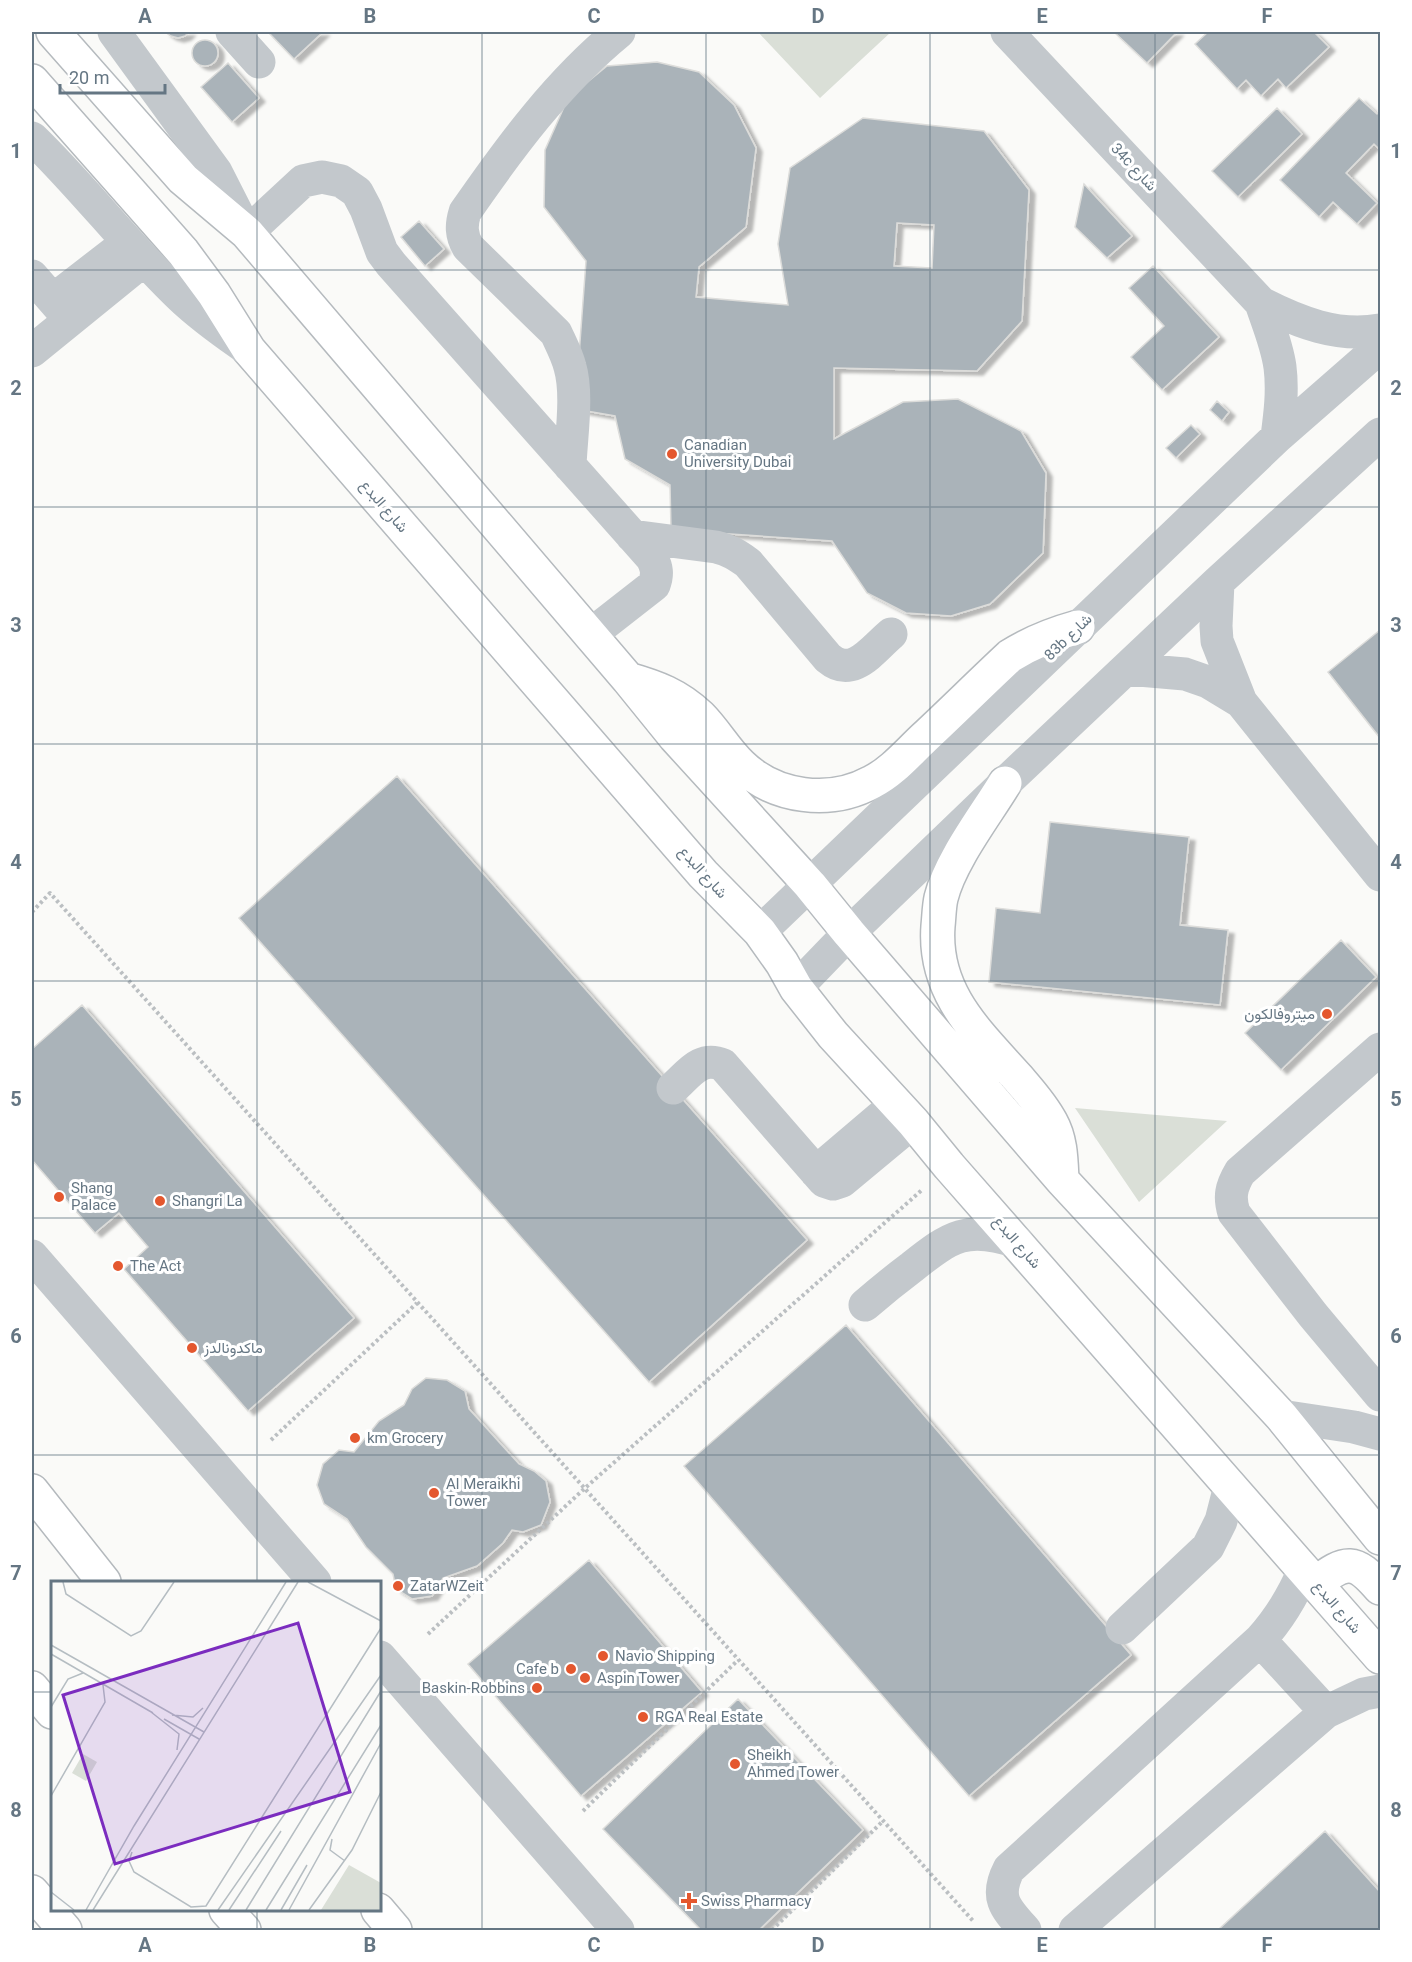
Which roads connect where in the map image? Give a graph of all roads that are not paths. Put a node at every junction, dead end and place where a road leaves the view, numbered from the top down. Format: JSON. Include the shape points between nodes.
{"nodes":[{"id":1,"x":53,"y":32,"type":"edge"},
{"id":2,"x":114,"y":32,"type":"edge"},
{"id":3,"x":232,"y":32,"type":"edge"},
{"id":4,"x":619,"y":32,"type":"edge"},
{"id":5,"x":1007,"y":32,"type":"edge"},
{"id":6,"x":259,"y":62,"type":"dead end"},
{"id":7,"x":32,"y":81,"type":"edge"},
{"id":8,"x":32,"y":138,"type":"edge"},
{"id":9,"x":247,"y":233,"type":"junction"},
{"id":10,"x":136,"y":251,"type":"junction"},
{"id":11,"x":51,"y":298,"type":"edge"},
{"id":12,"x":1261,"y":303,"type":"junction"},
{"id":13,"x":1380,"y":330,"type":"edge"},
{"id":14,"x":1380,"y":347,"type":"edge"},
{"id":15,"x":249,"y":350,"type":"junction"},
{"id":16,"x":32,"y":351,"type":"edge"},
{"id":17,"x":1380,"y":434,"type":"edge"},
{"id":18,"x":1277,"y":437,"type":"junction"},
{"id":19,"x":570,"y":466,"type":"junction"},
{"id":20,"x":632,"y":536,"type":"junction"},
{"id":21,"x":1218,"y":582,"type":"junction"},
{"id":22,"x":1078,"y":627,"type":"junction"},
{"id":23,"x":891,"y":634,"type":"dead end"},
{"id":24,"x":590,"y":635,"type":"junction"},
{"id":25,"x":1128,"y":669,"type":"junction"},
{"id":26,"x":628,"y":680,"type":"junction"},
{"id":27,"x":1241,"y":702,"type":"junction"},
{"id":28,"x":1005,"y":783,"type":"junction"},
{"id":29,"x":1380,"y":874,"type":"edge"},
{"id":30,"x":810,"y":885,"type":"junction"},
{"id":31,"x":760,"y":932,"type":"junction"},
{"id":32,"x":849,"y":933,"type":"junction"},
{"id":33,"x":796,"y":988,"type":"junction"},
{"id":34,"x":1380,"y":1048,"type":"edge"},
{"id":35,"x":673,"y":1088,"type":"dead end"},
{"id":36,"x":905,"y":1113,"type":"junction"},
{"id":37,"x":1062,"y":1180,"type":"junction"},
{"id":38,"x":1017,"y":1242,"type":"junction"},
{"id":39,"x":32,"y":1256,"type":"edge"},
{"id":40,"x":865,"y":1305,"type":"dead end"},
{"id":41,"x":1380,"y":1395,"type":"edge"},
{"id":42,"x":1281,"y":1416,"type":"junction"},
{"id":43,"x":1380,"y":1434,"type":"edge"},
{"id":44,"x":1230,"y":1486,"type":"junction"},
{"id":45,"x":32,"y":1491,"type":"edge"},
{"id":46,"x":32,"y":1526,"type":"edge"},
{"id":47,"x":1380,"y":1538,"type":"edge"},
{"id":48,"x":1310,"y":1576,"type":"junction"},
{"id":49,"x":93,"y":1581,"type":"edge"},
{"id":50,"x":103,"y":1581,"type":"edge"},
{"id":51,"x":314,"y":1581,"type":"edge"},
{"id":52,"x":1380,"y":1588,"type":"edge"},
{"id":53,"x":1122,"y":1628,"type":"dead end"},
{"id":54,"x":1260,"y":1640,"type":"junction"},
{"id":55,"x":381,"y":1658,"type":"edge"},
{"id":56,"x":1380,"y":1658,"type":"edge"},
{"id":57,"x":32,"y":1688,"type":"edge"},
{"id":58,"x":1380,"y":1691,"type":"edge"},
{"id":59,"x":51,"y":1711,"type":"edge"},
{"id":60,"x":1326,"y":1713,"type":"junction"},
{"id":61,"x":32,"y":1892,"type":"edge"},
{"id":62,"x":227,"y":1911,"type":"edge"},
{"id":63,"x":379,"y":1911,"type":"edge"},
{"id":64,"x":65,"y":1930,"type":"edge"},
{"id":65,"x":244,"y":1930,"type":"edge"},
{"id":66,"x":395,"y":1930,"type":"edge"},
{"id":67,"x":618,"y":1930,"type":"edge"},
{"id":68,"x":1025,"y":1930,"type":"edge"},
{"id":69,"x":1075,"y":1930,"type":"edge"}],
"edges":[{"from":1,"to":9,"type":"main road","via":[[183,179]]},
{"from":2,"to":9,"type":"street","via":[[216,172]]},
{"from":3,"to":6,"type":"street"},
{"from":4,"to":19,"type":"street","via":[[546,104],[506,153],[465,212],[462,223],[468,247],[556,333],[564,350],[574,384]]},
{"from":5,"to":12,"type":"street","name":"34c شارع"},
{"from":7,"to":15,"type":"main road","name":"شارع البدع","via":[[183,252]]},
{"from":8,"to":10,"type":"street"},
{"from":9,"to":19,"type":"street","via":[[303,182],[322,177],[341,181],[357,192],[382,252],[391,264]]},
{"from":9,"to":24,"type":"main road"},
{"from":10,"to":11,"type":"street"},
{"from":10,"to":15,"type":"street","via":[[187,303]]},
{"from":11,"to":16,"type":"street"},
{"from":12,"to":13,"type":"street","name":"34c شارع","via":[[1327,330]]},
{"from":12,"to":18,"type":"street","name":"34c شارع","via":[[1280,366]]},
{"from":14,"to":18,"type":"street","name":"83b شارع"},
{"from":15,"to":31,"type":"main road","name":"شارع البدع","via":[[702,873]]},
{"from":17,"to":21,"type":"street"},
{"from":18,"to":22,"type":"street","name":"83b شارع"},
{"from":19,"to":20,"type":"street"},
{"from":20,"to":23,"type":"street","via":[[716,547],[737,554],[836,665],[857,664]]},
{"from":20,"to":24,"type":"street","via":[[656,566],[654,585]]},
{"from":21,"to":25,"type":"street"},
{"from":21,"to":27,"type":"street","via":[[1217,641]]},
{"from":22,"to":26,"type":"main road","via":[[1051,634],[1010,656],[897,763],[872,782],[843,793],[813,796],[786,792],[762,782],[680,700],[658,688]]},
{"from":22,"to":30,"type":"street","name":"83b شارع"},
{"from":24,"to":26,"type":"main road"},
{"from":25,"to":27,"type":"street","via":[[1185,674],[1208,682]]},
{"from":25,"to":28,"type":"street"},
{"from":26,"to":30,"type":"main road"},
{"from":27,"to":29,"type":"street"},
{"from":28,"to":32,"type":"street"},
{"from":28,"to":37,"type":"main road","via":[[957,860],[941,898],[937,942],[942,972],[954,1000],[1052,1123],[1060,1147]]},
{"from":30,"to":31,"type":"street","name":"83b شارع"},
{"from":30,"to":32,"type":"main road"},
{"from":31,"to":33,"type":"main road","name":"شارع البدع"},
{"from":32,"to":33,"type":"street"},
{"from":32,"to":37,"type":"main road"},
{"from":33,"to":36,"type":"main road","name":"شارع البدع","via":[[833,1035]]},
{"from":34,"to":41,"type":"street","via":[[1240,1172],[1231,1192],[1231,1203],[1234,1213],[1313,1315]]},
{"from":35,"to":36,"type":"street","via":[[702,1063],[723,1065],[816,1172]]},
{"from":36,"to":38,"type":"main road","name":"شارع البدع"},
{"from":37,"to":42,"type":"main road"},
{"from":38,"to":40,"type":"street","via":[[984,1234],[950,1239]]},
{"from":38,"to":44,"type":"main road","name":"شارع البدع"},
{"from":39,"to":51,"type":"street"},
{"from":42,"to":43,"type":"street","via":[[1354,1426]]},
{"from":42,"to":47,"type":"main road"},
{"from":44,"to":48,"type":"main road","name":"شارع البدع"},
{"from":44,"to":53,"type":"street","via":[[1221,1521],[1208,1548]]},
{"from":45,"to":50,"type":"main road"},
{"from":46,"to":49,"type":"main road"},
{"from":48,"to":52,"type":"main road","via":[[1345,1565],[1357,1567]]},
{"from":48,"to":54,"type":"street","via":[[1295,1590]]},
{"from":48,"to":56,"type":"main road","name":"شارع البدع"},
{"from":54,"to":60,"type":"street"},
{"from":54,"to":68,"type":"street","via":[[1009,1869],[1003,1881],[1003,1900],[1006,1910]]},
{"from":55,"to":67,"type":"street"},
{"from":57,"to":59,"type":"main road"},
{"from":58,"to":60,"type":"street","via":[[1364,1694]]},
{"from":60,"to":69,"type":"street"},
{"from":61,"to":64,"type":"main road"},
{"from":62,"to":65,"type":"main road"},
{"from":63,"to":66,"type":"main road"}]}
